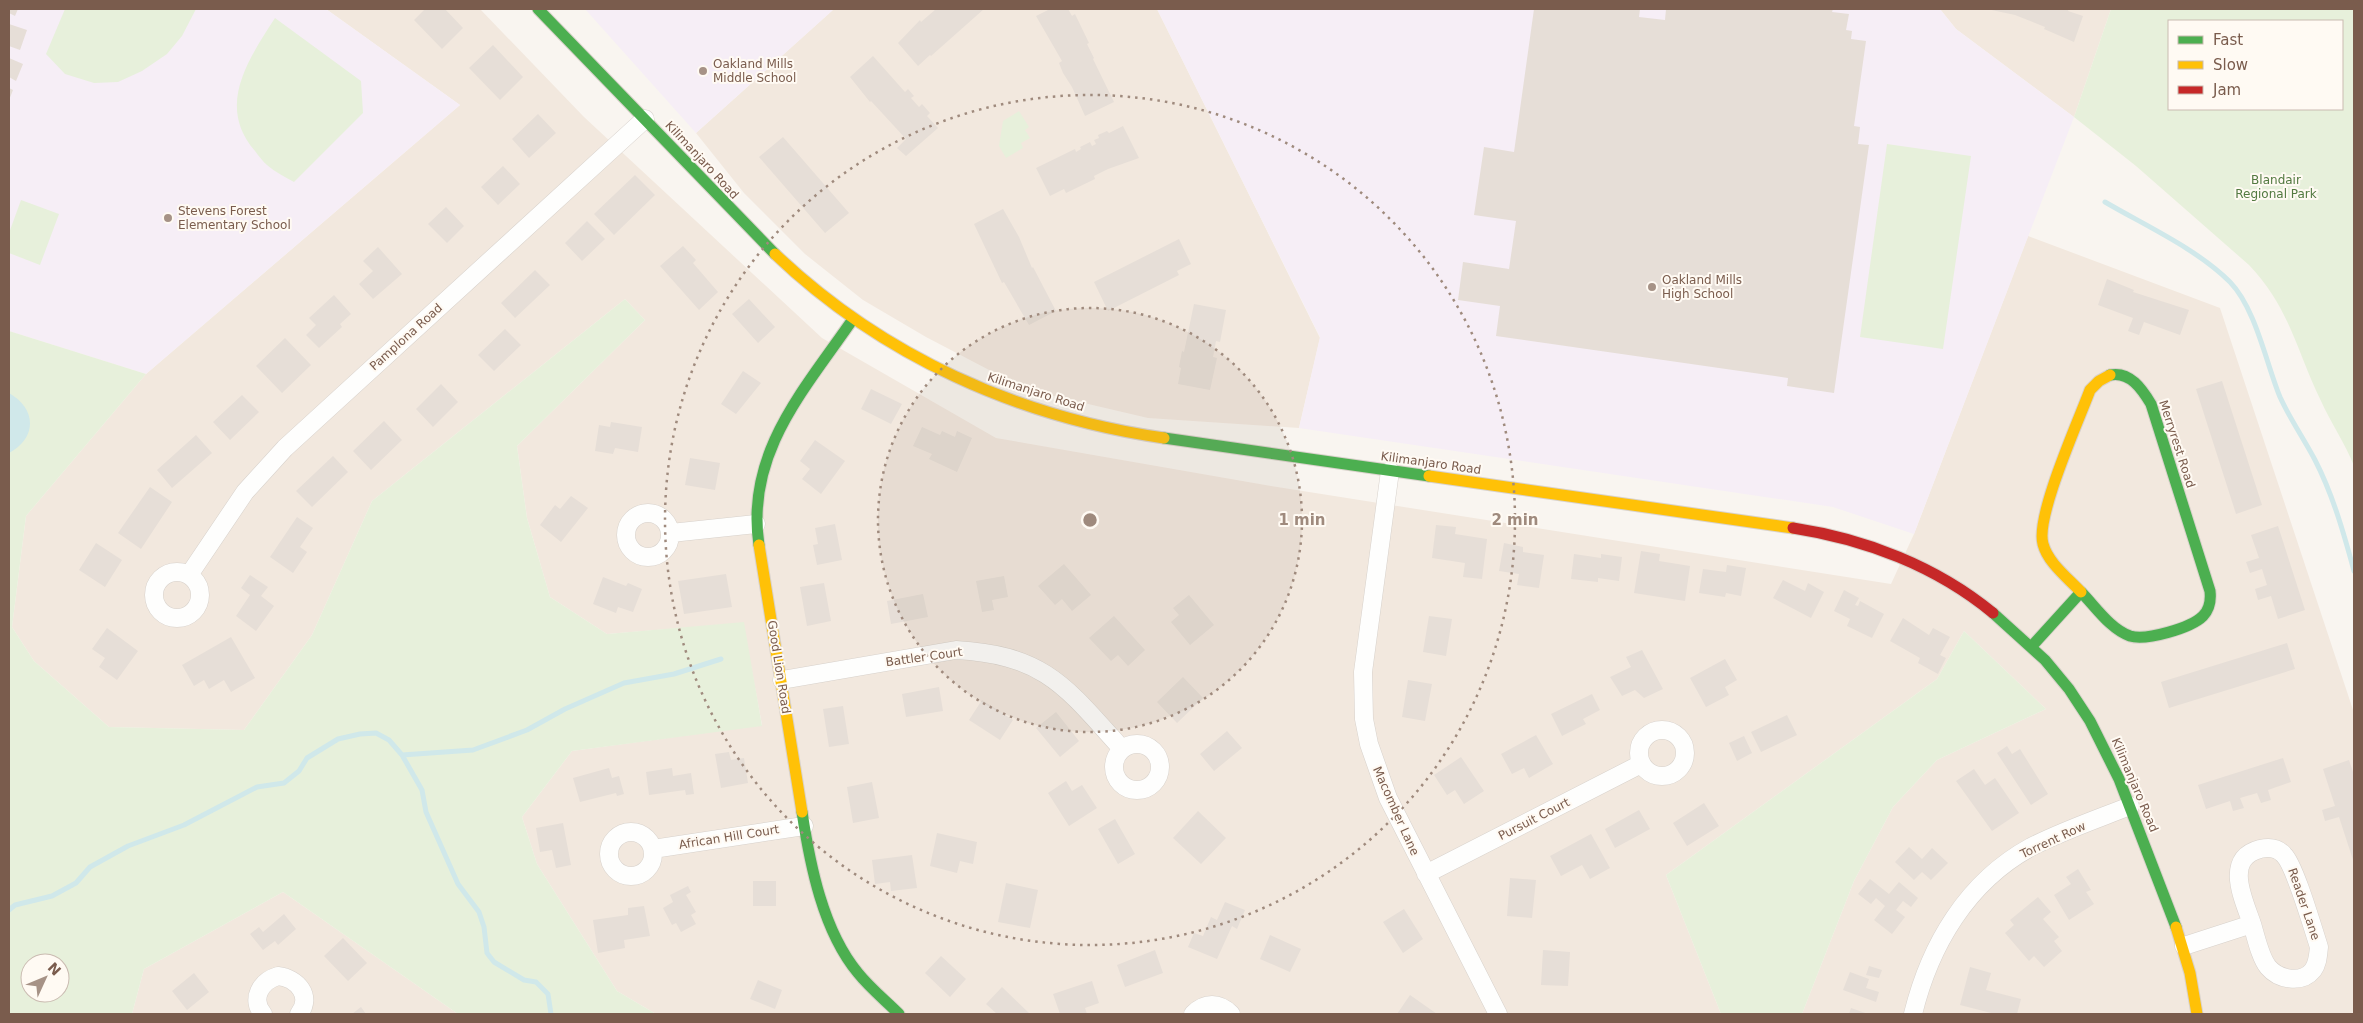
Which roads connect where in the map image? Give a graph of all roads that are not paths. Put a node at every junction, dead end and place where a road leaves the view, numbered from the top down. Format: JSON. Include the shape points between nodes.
{"nodes":[{"id":1,"x":538,"y":9,"type":"edge"},
{"id":2,"x":645,"y":119,"type":"junction"},
{"id":3,"x":852,"y":319,"type":"junction"},
{"id":4,"x":1390,"y":471,"type":"junction"},
{"id":5,"x":756,"y":524,"type":"junction"},
{"id":6,"x":671,"y":533,"type":"dead end"},
{"id":7,"x":189,"y":574,"type":"dead end"},
{"id":8,"x":2081,"y":592,"type":"junction"},
{"id":9,"x":2032,"y":646,"type":"junction"},
{"id":10,"x":782,"y":680,"type":"junction"},
{"id":11,"x":1122,"y":750,"type":"dead end"},
{"id":12,"x":1642,"y":764,"type":"dead end"},
{"id":13,"x":2130,"y":806,"type":"junction"},
{"id":14,"x":804,"y":826,"type":"junction"},
{"id":15,"x":653,"y":849,"type":"dead end"},
{"id":16,"x":1426,"y":874,"type":"junction"},
{"id":17,"x":2252,"y":924,"type":"junction"},
{"id":18,"x":2184,"y":946,"type":"junction"},
{"id":19,"x":263,"y":1014,"type":"edge"},
{"id":20,"x":299,"y":1014,"type":"edge"},
{"id":21,"x":899,"y":1014,"type":"edge"},
{"id":22,"x":1193,"y":1014,"type":"edge"},
{"id":23,"x":1231,"y":1014,"type":"edge"},
{"id":24,"x":1498,"y":1014,"type":"edge"},
{"id":25,"x":1913,"y":1014,"type":"edge"},
{"id":26,"x":2197,"y":1014,"type":"edge"}],
"edges":[{"from":1,"to":2,"type":"street","name":"Kilimanjaro Road"},
{"from":2,"to":3,"type":"street","name":"Kilimanjaro Road","via":[[752,233],[794,273]]},
{"from":2,"to":7,"type":"street","name":"Pamplona Road","via":[[272,461],[240,498]]},
{"from":3,"to":4,"type":"street","name":"Kilimanjaro Road","via":[[974,385],[1027,406],[1084,423],[1246,451]]},
{"from":3,"to":5,"type":"street","name":"Good Lion Road","via":[[780,427],[764,468]]},
{"from":4,"to":9,"type":"street","name":"Kilimanjaro Road","via":[[1811,531],[1855,541],[1897,556],[1958,587]]},
{"from":4,"to":16,"type":"street","name":"Macomber Lane","via":[[1363,672],[1364,719],[1382,784]]},
{"from":5,"to":6,"type":"street"},
{"from":5,"to":10,"type":"street","name":"Good Lion Road"},
{"from":8,"to":8,"type":"street","name":"Merryrest Road","via":[[2121,631],[2130,637],[2140,638],[2194,623],[2202,617],[2211,601],[2151,404],[2143,388],[2121,374],[2109,374],[2098,379],[2090,390],[2044,512],[2042,543],[2048,557]]},
{"from":8,"to":9,"type":"street"},
{"from":9,"to":13,"type":"street","name":"Kilimanjaro Road","via":[[2083,710],[2108,754]]},
{"from":10,"to":11,"type":"street","name":"Battler Court","via":[[956,650],[983,651],[1007,656],[1051,676],[1073,694]]},
{"from":10,"to":14,"type":"street","name":"Good Lion Road"},
{"from":12,"to":16,"type":"street","name":"Pursuit Court"},
{"from":13,"to":18,"type":"street","name":"Kilimanjaro Road"},
{"from":13,"to":25,"type":"street","name":"Torrent Row","via":[[2031,848],[1993,874],[1958,912],[1943,935],[1919,987]]},
{"from":14,"to":15,"type":"street","name":"African Hill Court"},
{"from":14,"to":21,"type":"street","name":"Good Lion Road","via":[[820,900],[844,952],[858,973]]},
{"from":16,"to":24,"type":"street","name":"Macomber Lane"},
{"from":17,"to":17,"type":"street","name":"Reader Lane","via":[[2267,966],[2275,974],[2297,979],[2307,976],[2313,969],[2319,948],[2290,862],[2276,849],[2252,851],[2240,868],[2238,881]]},
{"from":17,"to":18,"type":"street"},
{"from":18,"to":26,"type":"street","name":"Kilimanjaro Road"},
{"from":19,"to":20,"type":"street","via":[[257,1001],[258,991],[266,981],[278,976],[288,977],[301,988],[303,1009]]},
{"from":22,"to":23,"type":"street","via":[[1207,1005],[1218,1005]]}]}
